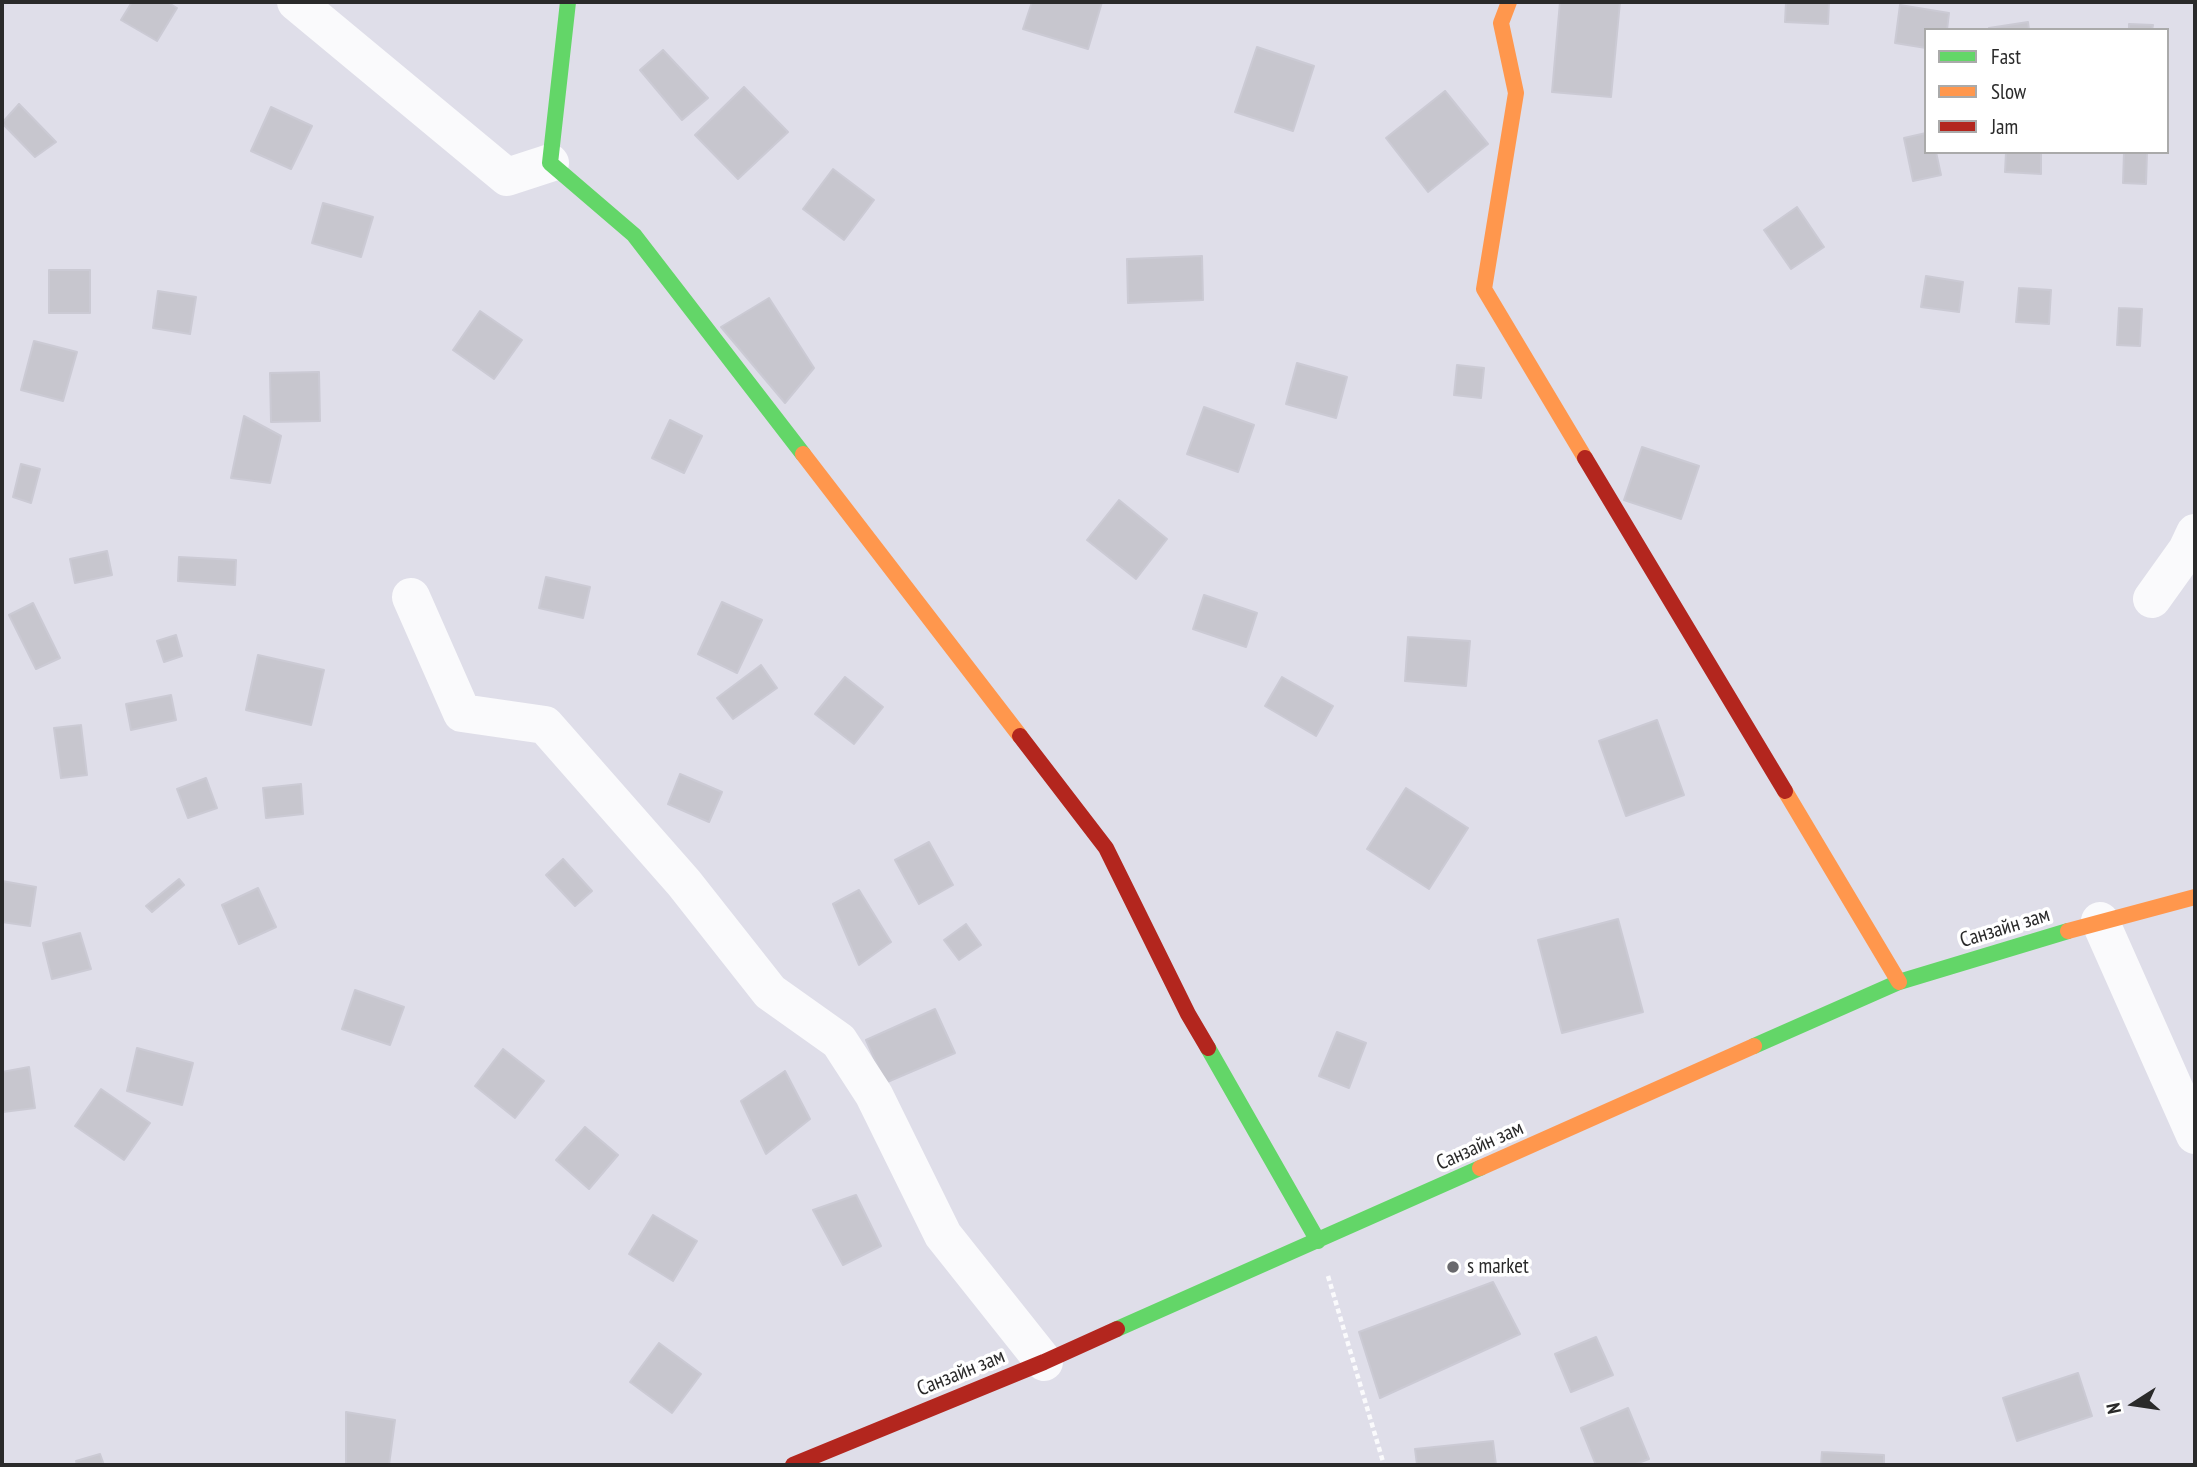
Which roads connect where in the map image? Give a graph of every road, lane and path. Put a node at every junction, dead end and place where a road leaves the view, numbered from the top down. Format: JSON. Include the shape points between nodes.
{"nodes":[{"id":1,"x":296,"y":2,"type":"edge"},
{"id":2,"x":568,"y":2,"type":"edge"},
{"id":3,"x":1509,"y":2,"type":"edge"},
{"id":4,"x":551,"y":163,"type":"junction"},
{"id":5,"x":2195,"y":533,"type":"edge"},
{"id":6,"x":411,"y":597,"type":"dead end"},
{"id":7,"x":2152,"y":599,"type":"dead end"},
{"id":8,"x":2195,"y":897,"type":"edge"},
{"id":9,"x":2100,"y":921,"type":"junction"},
{"id":10,"x":1899,"y":982,"type":"junction"},
{"id":11,"x":2195,"y":1135,"type":"edge"},
{"id":12,"x":1318,"y":1241,"type":"junction"},
{"id":13,"x":1044,"y":1362,"type":"junction"},
{"id":14,"x":793,"y":1465,"type":"edge"},
{"id":15,"x":1384,"y":1465,"type":"edge"}],
"edges":[{"from":1,"to":4,"type":"street","via":[[507,177]]},
{"from":2,"to":4,"type":"street"},
{"from":3,"to":10,"type":"street","via":[[1501,23],[1516,93],[1484,289]]},
{"from":4,"to":12,"type":"street","via":[[634,235],[1105,848],[1188,1014]]},
{"from":5,"to":7,"type":"street"},
{"from":6,"to":13,"type":"street","via":[[462,713],[545,725],[684,883],[770,992],[839,1041],[874,1096],[943,1234]]},
{"from":8,"to":9,"type":"street","name":"Санзайн зам"},
{"from":9,"to":10,"type":"street","name":"Санзайн зам"},
{"from":9,"to":11,"type":"street"},
{"from":10,"to":12,"type":"street","name":"Санзайн зам"},
{"from":12,"to":13,"type":"street","name":"Санзайн зам"},
{"from":12,"to":15,"type":"path"},
{"from":13,"to":14,"type":"street","name":"Санзайн зам"}]}
